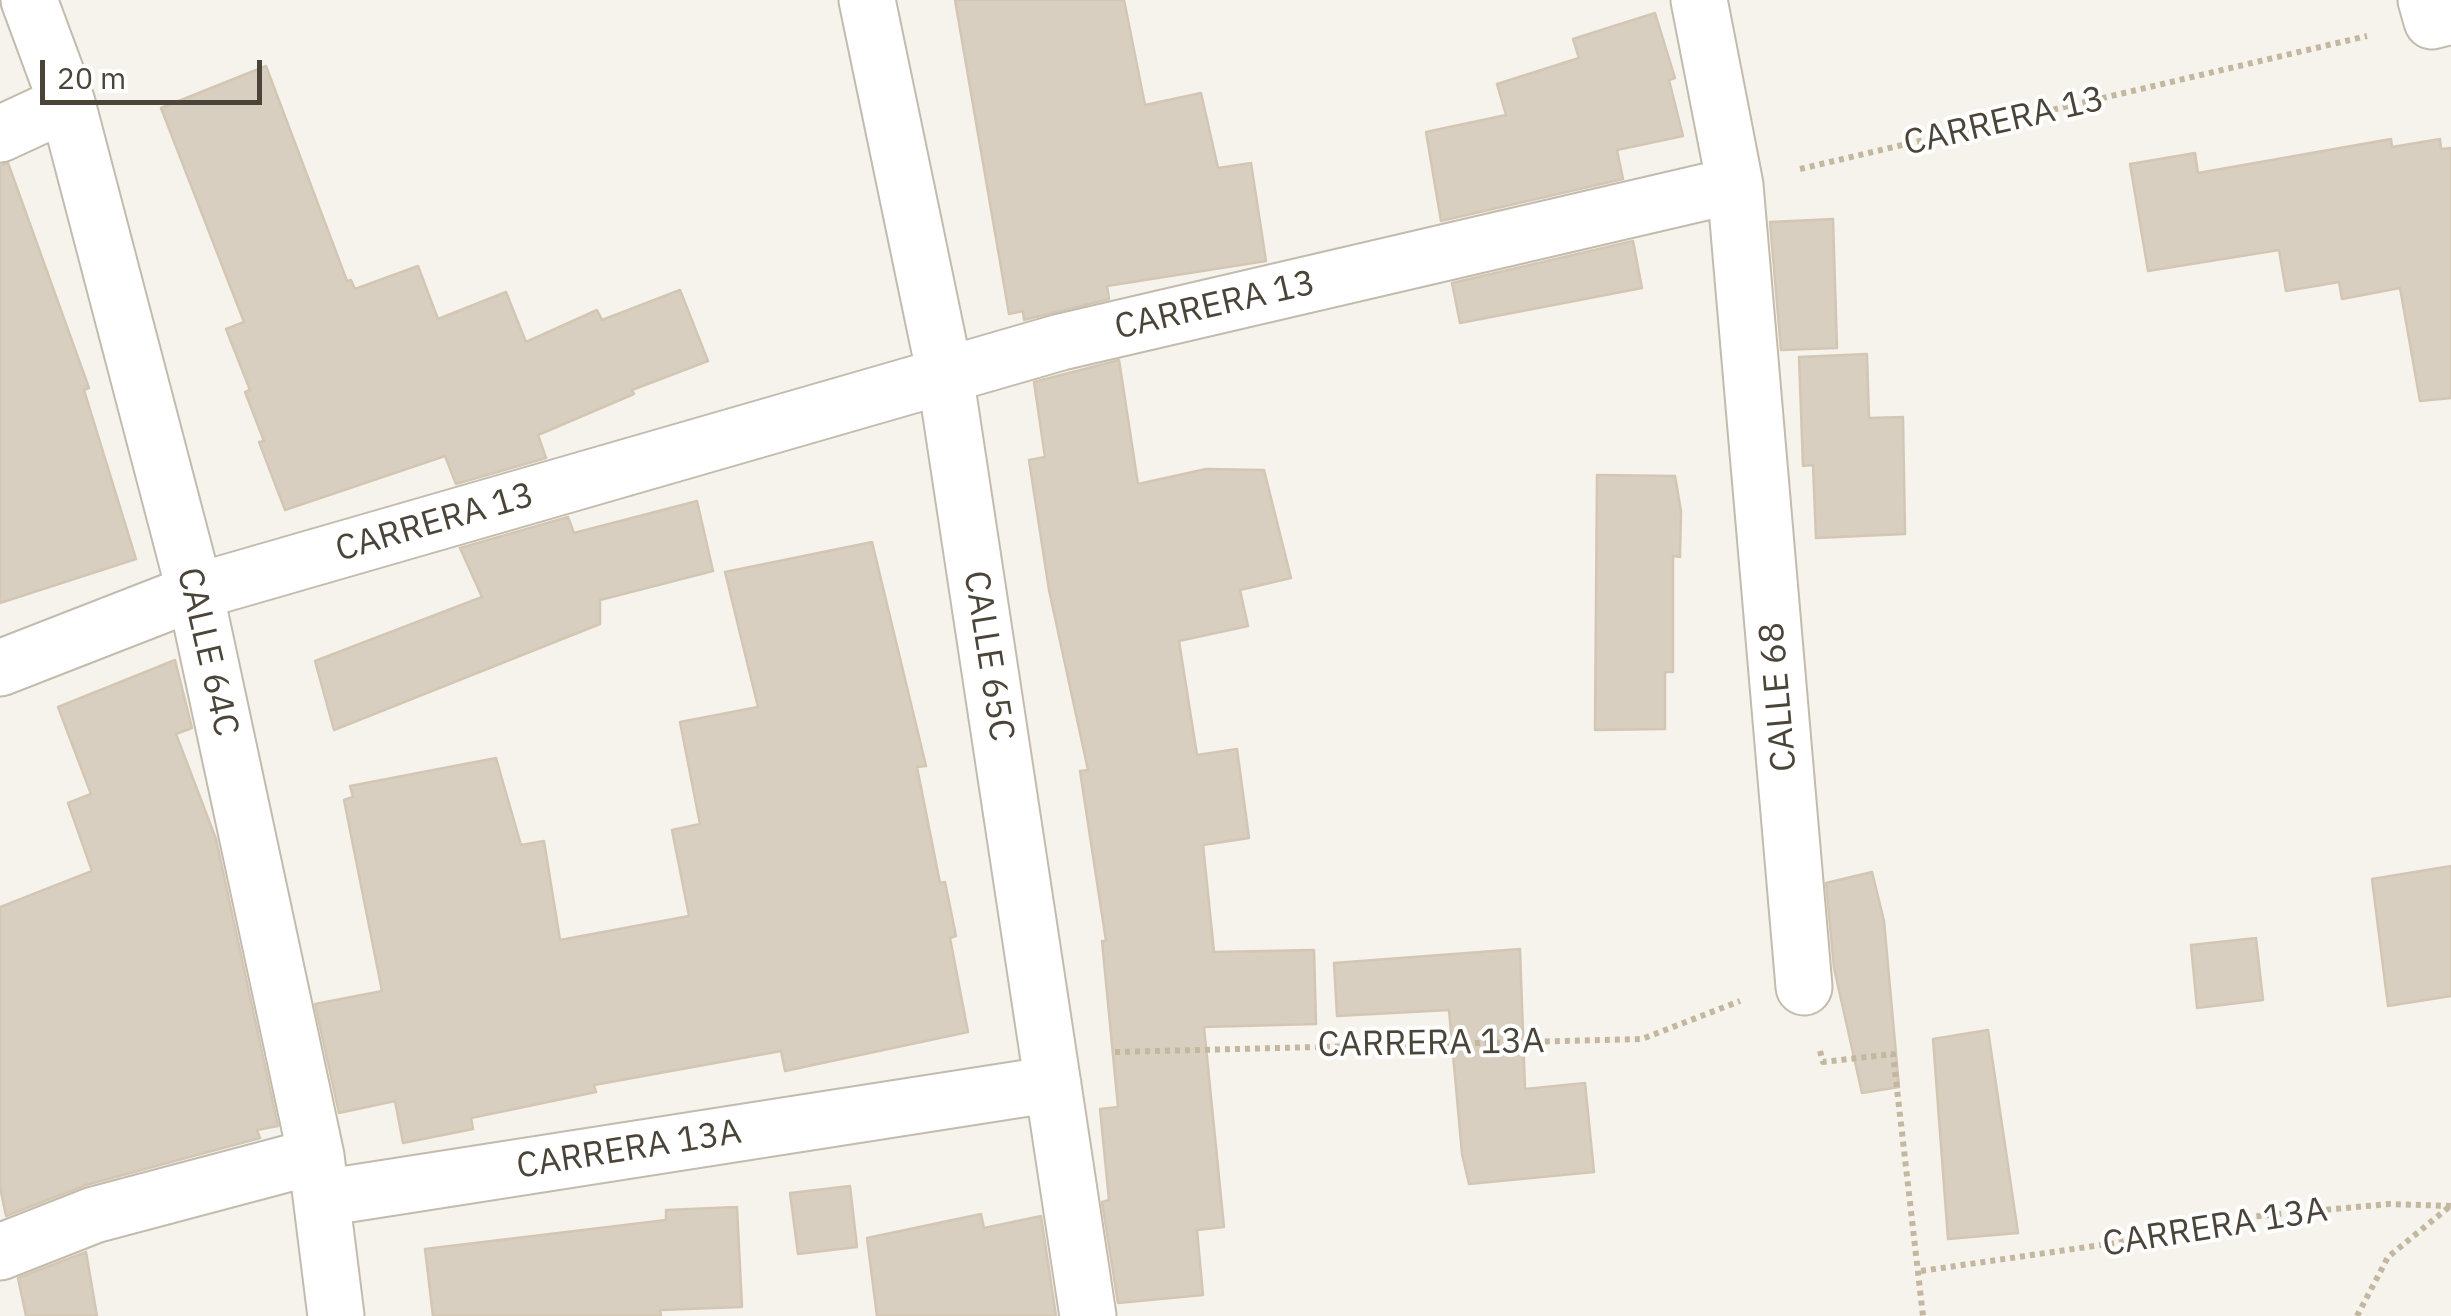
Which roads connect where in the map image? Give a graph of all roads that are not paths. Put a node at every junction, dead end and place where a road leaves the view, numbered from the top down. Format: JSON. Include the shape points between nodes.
{"nodes":[{"id":1,"x":30,"y":0,"type":"edge"},
{"id":2,"x":867,"y":0,"type":"edge"},
{"id":3,"x":1699,"y":0,"type":"edge"},
{"id":4,"x":67,"y":103,"type":"junction"},
{"id":5,"x":0,"y":134,"type":"edge"},
{"id":6,"x":1735,"y":184,"type":"junction"},
{"id":7,"x":945,"y":376,"type":"junction"},
{"id":8,"x":196,"y":592,"type":"junction"},
{"id":9,"x":0,"y":668,"type":"edge"},
{"id":10,"x":1804,"y":987,"type":"road end"},
{"id":11,"x":1051,"y":1069,"type":"junction"},
{"id":12,"x":319,"y":1177,"type":"junction"},
{"id":13,"x":0,"y":1252,"type":"edge"},
{"id":14,"x":336,"y":1316,"type":"edge"},
{"id":15,"x":1088,"y":1316,"type":"edge"}],
"edges":[{"from":1,"to":4,"type":"street","name":"CALLE 64C"},
{"from":2,"to":7,"type":"street","name":"CALLE 65C"},
{"from":3,"to":6,"type":"street","name":"CALLE 68"},
{"from":4,"to":5,"type":"street"},
{"from":4,"to":8,"type":"street","name":"CALLE 64C"},
{"from":6,"to":7,"type":"street","name":"CARRERA 13","via":[[1061,342]]},
{"from":6,"to":10,"type":"street","name":"CALLE 68"},
{"from":7,"to":8,"type":"street","name":"CARRERA 13"},
{"from":7,"to":11,"type":"street","name":"CALLE 65C"},
{"from":8,"to":9,"type":"street","name":"CARRERA 13"},
{"from":8,"to":12,"type":"street","name":"CALLE 64C"},
{"from":11,"to":12,"type":"street","name":"CARRERA 13A"},
{"from":11,"to":15,"type":"street","name":"CALLE 65C"},
{"from":12,"to":13,"type":"street","name":"CARRERA 13A","via":[[94,1216]]},
{"from":12,"to":14,"type":"street","name":"CALLE 64C"}]}
